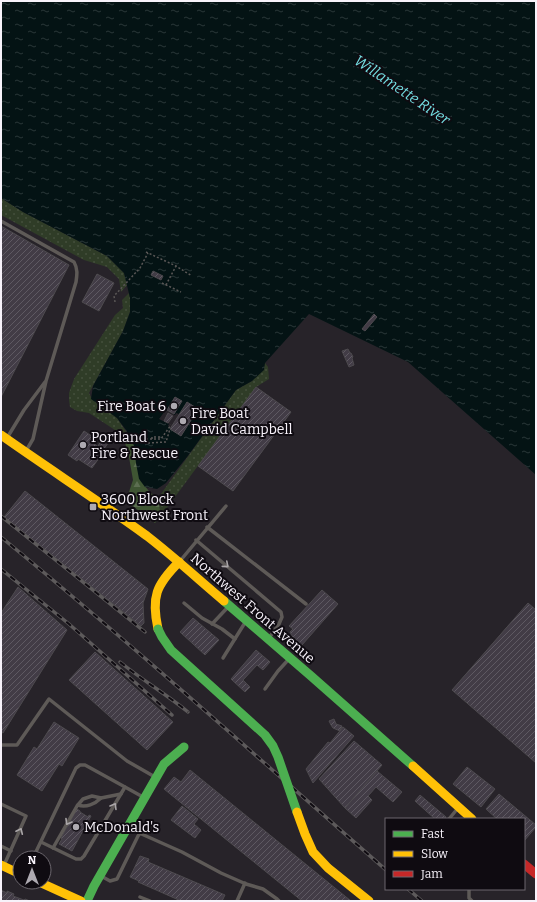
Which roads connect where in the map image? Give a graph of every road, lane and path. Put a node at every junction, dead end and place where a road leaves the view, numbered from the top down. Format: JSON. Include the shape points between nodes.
{"nodes":[{"id":1,"x":1,"y":221,"type":"edge"},
{"id":2,"x":176,"y":266,"type":"junction"},
{"id":3,"x":192,"y":276,"type":"dead end"},
{"id":4,"x":162,"y":283,"type":"dead end"},
{"id":5,"x":166,"y":285,"type":"junction"},
{"id":6,"x":181,"y":292,"type":"dead end"},
{"id":7,"x":115,"y":302,"type":"dead end"},
{"id":8,"x":46,"y":381,"type":"junction"},
{"id":9,"x":170,"y":425,"type":"dead end"},
{"id":10,"x":170,"y":429,"type":"dead end"},
{"id":11,"x":4,"y":437,"type":"edge"},
{"id":12,"x":114,"y":439,"type":"dead end"},
{"id":13,"x":148,"y":443,"type":"dead end"},
{"id":14,"x":25,"y":452,"type":"junction"},
{"id":15,"x":226,"y":506,"type":"dead end"},
{"id":16,"x":207,"y":527,"type":"junction"},
{"id":17,"x":196,"y":540,"type":"junction"},
{"id":18,"x":179,"y":562,"type":"junction"},
{"id":19,"x":184,"y":603,"type":"dead end"},
{"id":20,"x":306,"y":604,"type":"dead end"},
{"id":21,"x":229,"y":605,"type":"junction"},
{"id":22,"x":246,"y":620,"type":"junction"},
{"id":23,"x":212,"y":624,"type":"junction"},
{"id":24,"x":235,"y":638,"type":"junction"},
{"id":25,"x":268,"y":639,"type":"junction"},
{"id":26,"x":223,"y":658,"type":"dead end"},
{"id":27,"x":289,"y":658,"type":"junction"},
{"id":28,"x":265,"y":689,"type":"dead end"},
{"id":29,"x":1,"y":745,"type":"edge"},
{"id":30,"x":184,"y":747,"type":"dead end"},
{"id":31,"x":156,"y":778,"type":"junction"},
{"id":32,"x":125,"y":787,"type":"junction"},
{"id":33,"x":121,"y":794,"type":"junction"},
{"id":34,"x":100,"y":798,"type":"junction"},
{"id":35,"x":145,"y":798,"type":"junction"},
{"id":36,"x":1,"y":804,"type":"edge"},
{"id":37,"x":78,"y":805,"type":"junction"},
{"id":38,"x":459,"y":807,"type":"junction"},
{"id":39,"x":450,"y":818,"type":"edge"},
{"id":40,"x":471,"y":818,"type":"edge"},
{"id":41,"x":153,"y":824,"type":"dead end"},
{"id":42,"x":127,"y":828,"type":"junction"},
{"id":43,"x":140,"y":833,"type":"junction"},
{"id":44,"x":40,"y":842,"type":"junction"},
{"id":45,"x":1,"y":846,"type":"edge"},
{"id":46,"x":53,"y":848,"type":"junction"},
{"id":47,"x":37,"y":850,"type":"edge"},
{"id":48,"x":10,"y":851,"type":"junction"},
{"id":49,"x":525,"y":865,"type":"edge"},
{"id":50,"x":2,"y":866,"type":"edge"},
{"id":51,"x":12,"y":870,"type":"edge"},
{"id":52,"x":536,"y":874,"type":"edge"},
{"id":53,"x":100,"y":876,"type":"junction"},
{"id":54,"x":245,"y":883,"type":"junction"},
{"id":55,"x":52,"y":888,"type":"edge"},
{"id":56,"x":469,"y":890,"type":"edge"},
{"id":57,"x":140,"y":896,"type":"dead end"},
{"id":58,"x":81,"y":901,"type":"edge"},
{"id":59,"x":88,"y":901,"type":"edge"},
{"id":60,"x":150,"y":901,"type":"edge"},
{"id":61,"x":237,"y":901,"type":"edge"},
{"id":62,"x":279,"y":901,"type":"edge"},
{"id":63,"x":369,"y":901,"type":"edge"},
{"id":64,"x":472,"y":901,"type":"edge"}],
"edges":[{"from":1,"to":8,"type":"lane","via":[[74,262],[77,267],[76,282]]},
{"from":2,"to":3,"type":"path"},
{"from":2,"to":5,"type":"path"},
{"from":2,"to":7,"type":"path","via":[[147,253],[140,268],[114,296]]},
{"from":4,"to":5,"type":"path"},
{"from":5,"to":6,"type":"path"},
{"from":8,"to":11,"type":"lane"},
{"from":8,"to":14,"type":"lane","via":[[33,439]]},
{"from":9,"to":12,"type":"path","via":[[162,438]]},
{"from":10,"to":13,"type":"path","via":[[166,442]]},
{"from":11,"to":14,"type":"main road","name":"Northwest Front Avenue"},
{"from":14,"to":18,"type":"main road","name":"Northwest Front Avenue","via":[[134,527]]},
{"from":15,"to":16,"type":"lane"},
{"from":16,"to":17,"type":"lane"},
{"from":16,"to":20,"type":"lane"},
{"from":17,"to":18,"type":"lane"},
{"from":17,"to":25,"type":"lane","one_way":true,"via":[[281,612],[279,624]]},
{"from":18,"to":21,"type":"main road","name":"Northwest Front Avenue"},
{"from":18,"to":63,"type":"main road","bridge":true,"via":[[162,580],[157,591],[155,618],[162,637],[171,650],[266,735],[278,756],[313,852],[328,868]]},
{"from":19,"to":23,"type":"lane"},
{"from":21,"to":22,"type":"main road","name":"Northwest Front Avenue"},
{"from":21,"to":23,"type":"lane"},
{"from":22,"to":24,"type":"lane"},
{"from":22,"to":25,"type":"main road","name":"Northwest Front Avenue"},
{"from":23,"to":24,"type":"lane"},
{"from":24,"to":26,"type":"lane"},
{"from":25,"to":27,"type":"main road","name":"Northwest Front Avenue"},
{"from":27,"to":28,"type":"lane"},
{"from":27,"to":38,"type":"main road","name":"Northwest Front Avenue"},
{"from":29,"to":31,"type":"lane","via":[[17,745],[49,699],[127,761]]},
{"from":30,"to":31,"type":"main road","via":[[164,764]]},
{"from":31,"to":35,"type":"main road"},
{"from":32,"to":33,"type":"lane"},
{"from":32,"to":35,"type":"lane"},
{"from":32,"to":44,"type":"lane","via":[[85,765],[80,765],[76,768]]},
{"from":33,"to":34,"type":"lane"},
{"from":46,"to":33,"type":"lane","one_way":true,"via":[[81,859]]},
{"from":34,"to":37,"type":"lane","via":[[90,805]]},
{"from":34,"to":37,"type":"lane","via":[[87,796]]},
{"from":35,"to":42,"type":"main road"},
{"from":48,"to":36,"type":"lane","one_way":true,"via":[[26,816]]},
{"from":37,"to":46,"type":"lane","one_way":true},
{"from":38,"to":39,"type":"lane"},
{"from":38,"to":40,"type":"main road","name":"Northwest Front Avenue"},
{"from":41,"to":43,"type":"lane"},
{"from":42,"to":43,"type":"lane"},
{"from":42,"to":53,"type":"main road"},
{"from":43,"to":53,"type":"lane","via":[[117,880],[110,881]]},
{"from":43,"to":54,"type":"lane"},
{"from":44,"to":46,"type":"lane"},
{"from":44,"to":47,"type":"lane"},
{"from":45,"to":48,"type":"lane"},
{"from":48,"to":50,"type":"lane"},
{"from":49,"to":52,"type":"main road"},
{"from":50,"to":51,"type":"main road"},
{"from":53,"to":59,"type":"main road"},
{"from":54,"to":61,"type":"lane"},
{"from":54,"to":62,"type":"lane","via":[[263,889]]},
{"from":55,"to":58,"type":"main road"},
{"from":56,"to":64,"type":"lane","via":[[469,898]]},
{"from":57,"to":60,"type":"lane"}]}
